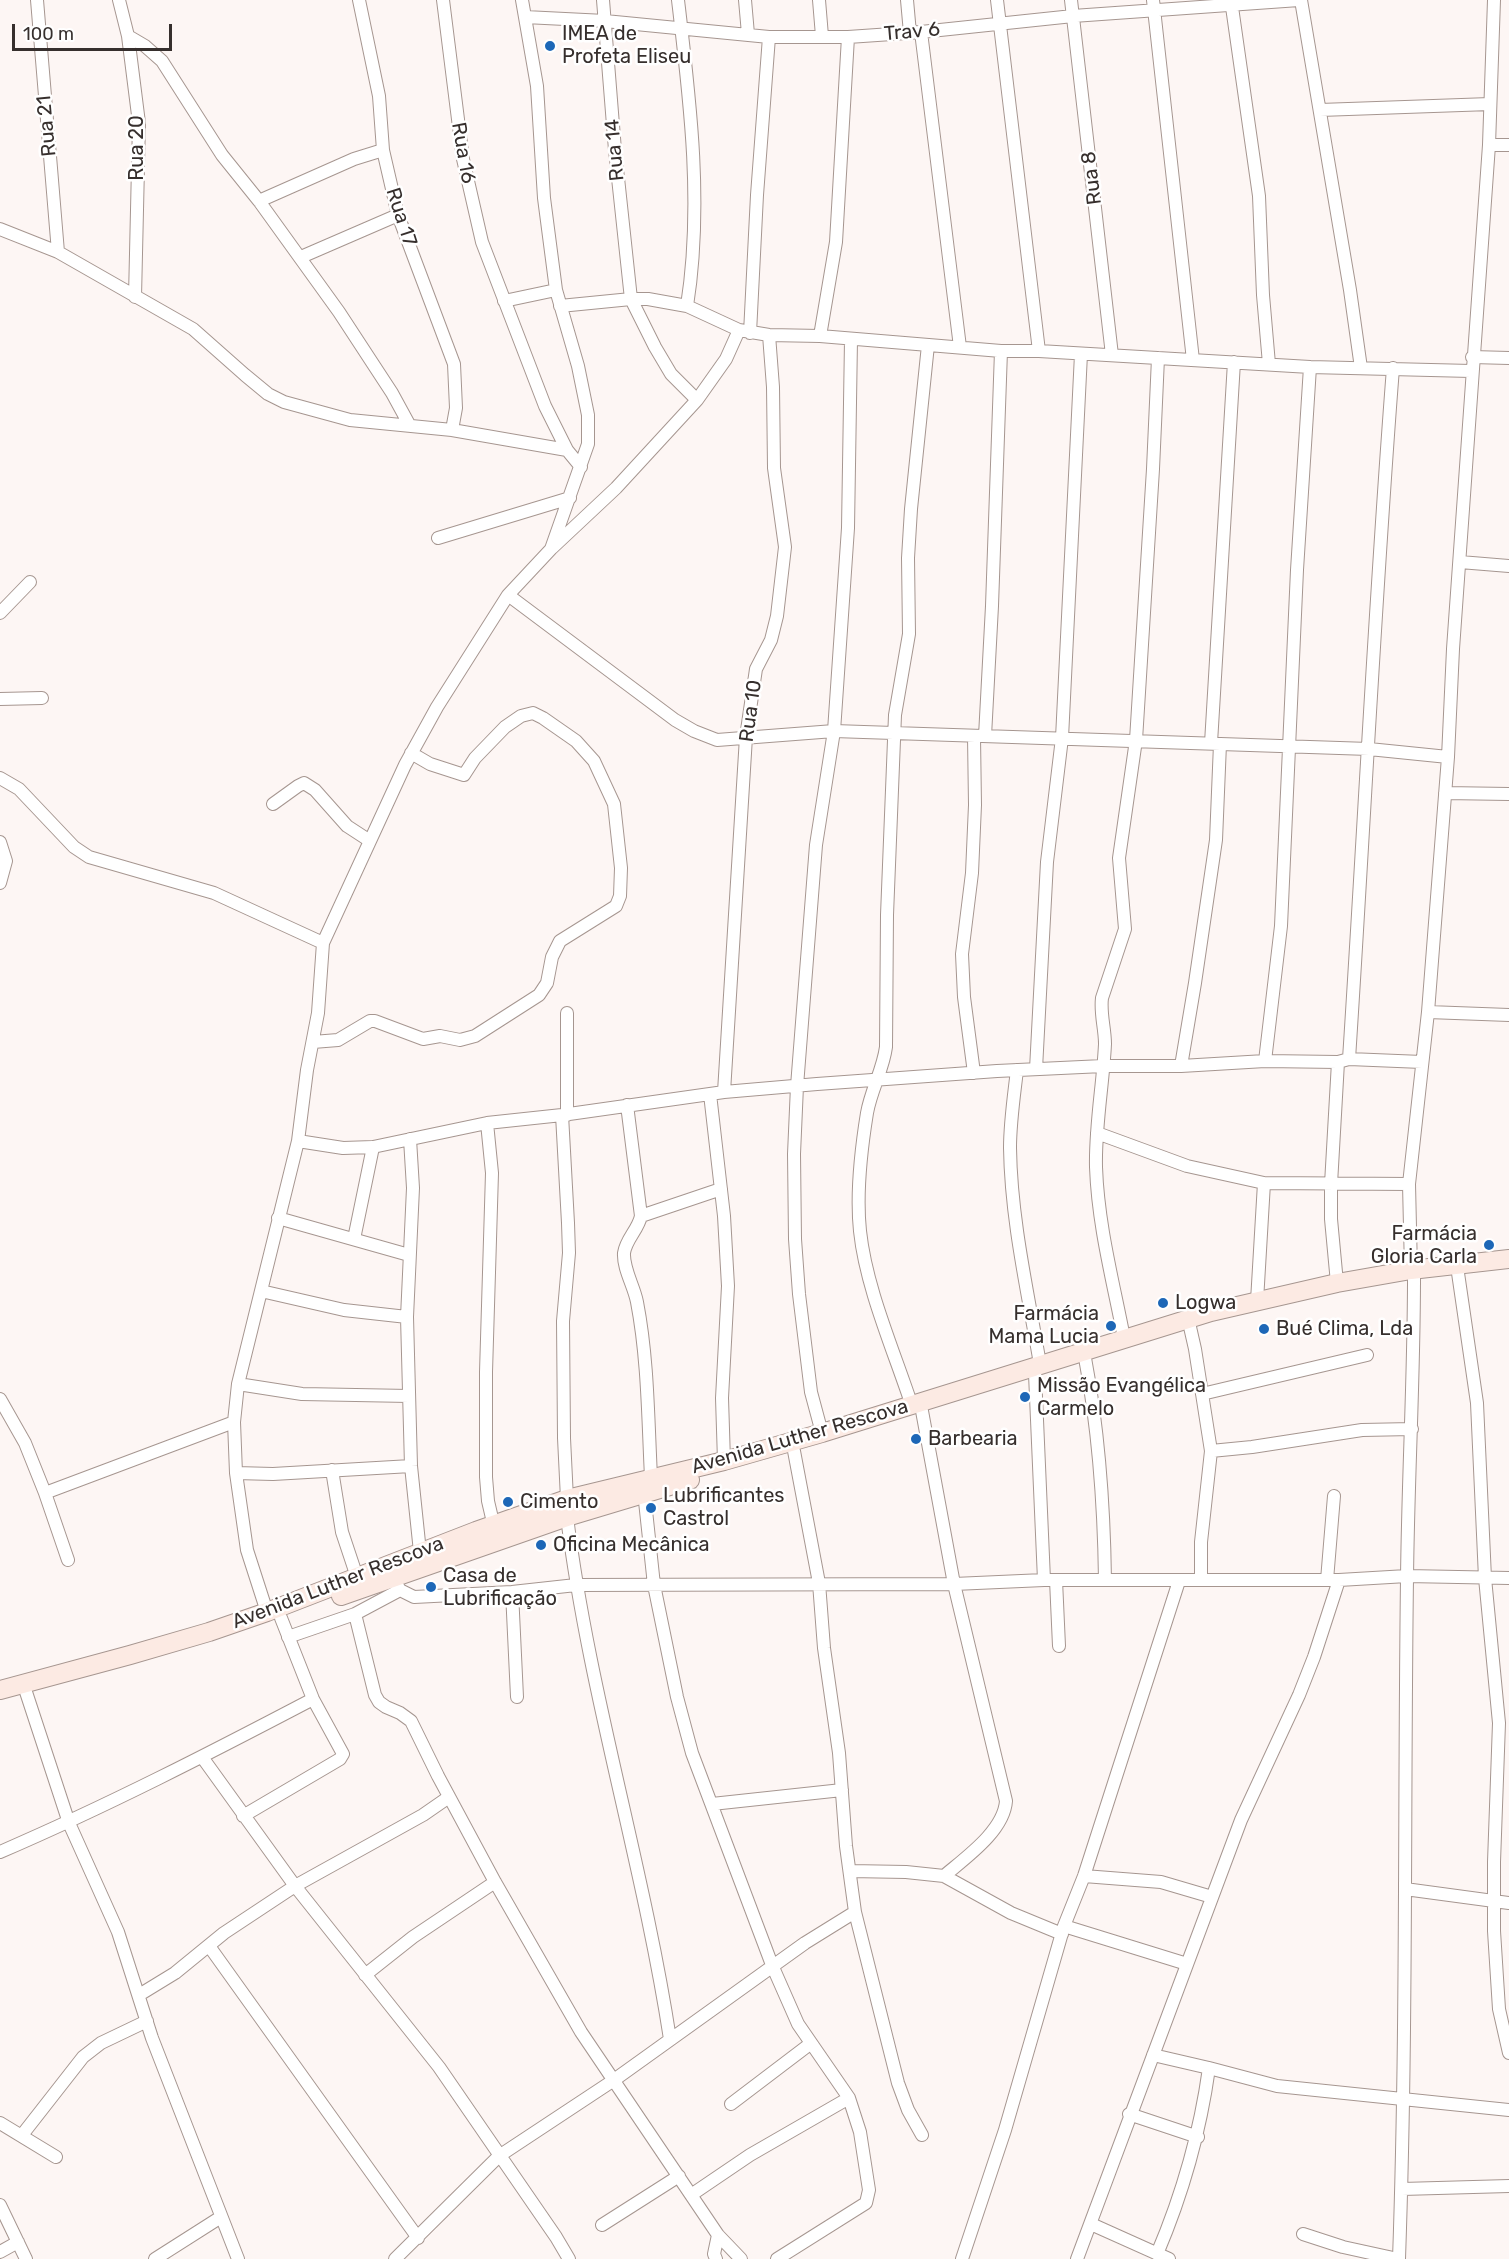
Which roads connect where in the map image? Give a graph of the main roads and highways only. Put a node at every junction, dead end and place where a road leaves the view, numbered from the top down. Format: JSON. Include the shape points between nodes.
{"nodes":[{"id":1,"x":1509,"y":1259,"type":"edge"},
{"id":2,"x":1509,"y":1269,"type":"edge"},
{"id":3,"x":1412,"y":1274,"type":"junction"},
{"id":4,"x":1038,"y":1369,"type":"junction"},
{"id":5,"x":917,"y":1408,"type":"junction"},
{"id":6,"x":647,"y":1485,"type":"junction"},
{"id":7,"x":495,"y":1533,"type":"junction"},
{"id":8,"x":274,"y":1615,"type":"junction"},
{"id":9,"x":0,"y":1690,"type":"edge"},
{"id":10,"x":0,"y":1699,"type":"edge"}],
"edges":[{"from":1,"to":3,"type":"main road","name":"Avenida Luther Rescova"},
{"from":2,"to":3,"type":"main road","name":"Avenida Luther Rescova"},
{"from":3,"to":4,"type":"main road","name":"Avenida Luther Rescova","via":[[1190,1327]]},
{"from":3,"to":4,"type":"main road","name":"Avenida Luther Rescova","via":[[1337,1283],[1257,1301],[1124,1338]]},
{"from":4,"to":5,"type":"main road","name":"Avenida Luther Rescova"},
{"from":5,"to":6,"type":"main road","name":"Avenida Luther Rescova"},
{"from":5,"to":6,"type":"main road","name":"Avenida Luther Rescova","via":[[794,1451]]},
{"from":6,"to":7,"type":"main road","name":"Avenida Luther Rescova"},
{"from":7,"to":8,"type":"main road","name":"Avenida Luther Rescova","via":[[420,1552]]},
{"from":7,"to":8,"type":"main road","name":"Avenida Luther Rescova","via":[[397,1584]]},
{"from":8,"to":9,"type":"main road","name":"Avenida Luther Rescova"},
{"from":8,"to":10,"type":"main road","name":"Avenida Luther Rescova","via":[[99,1673]]}]}
